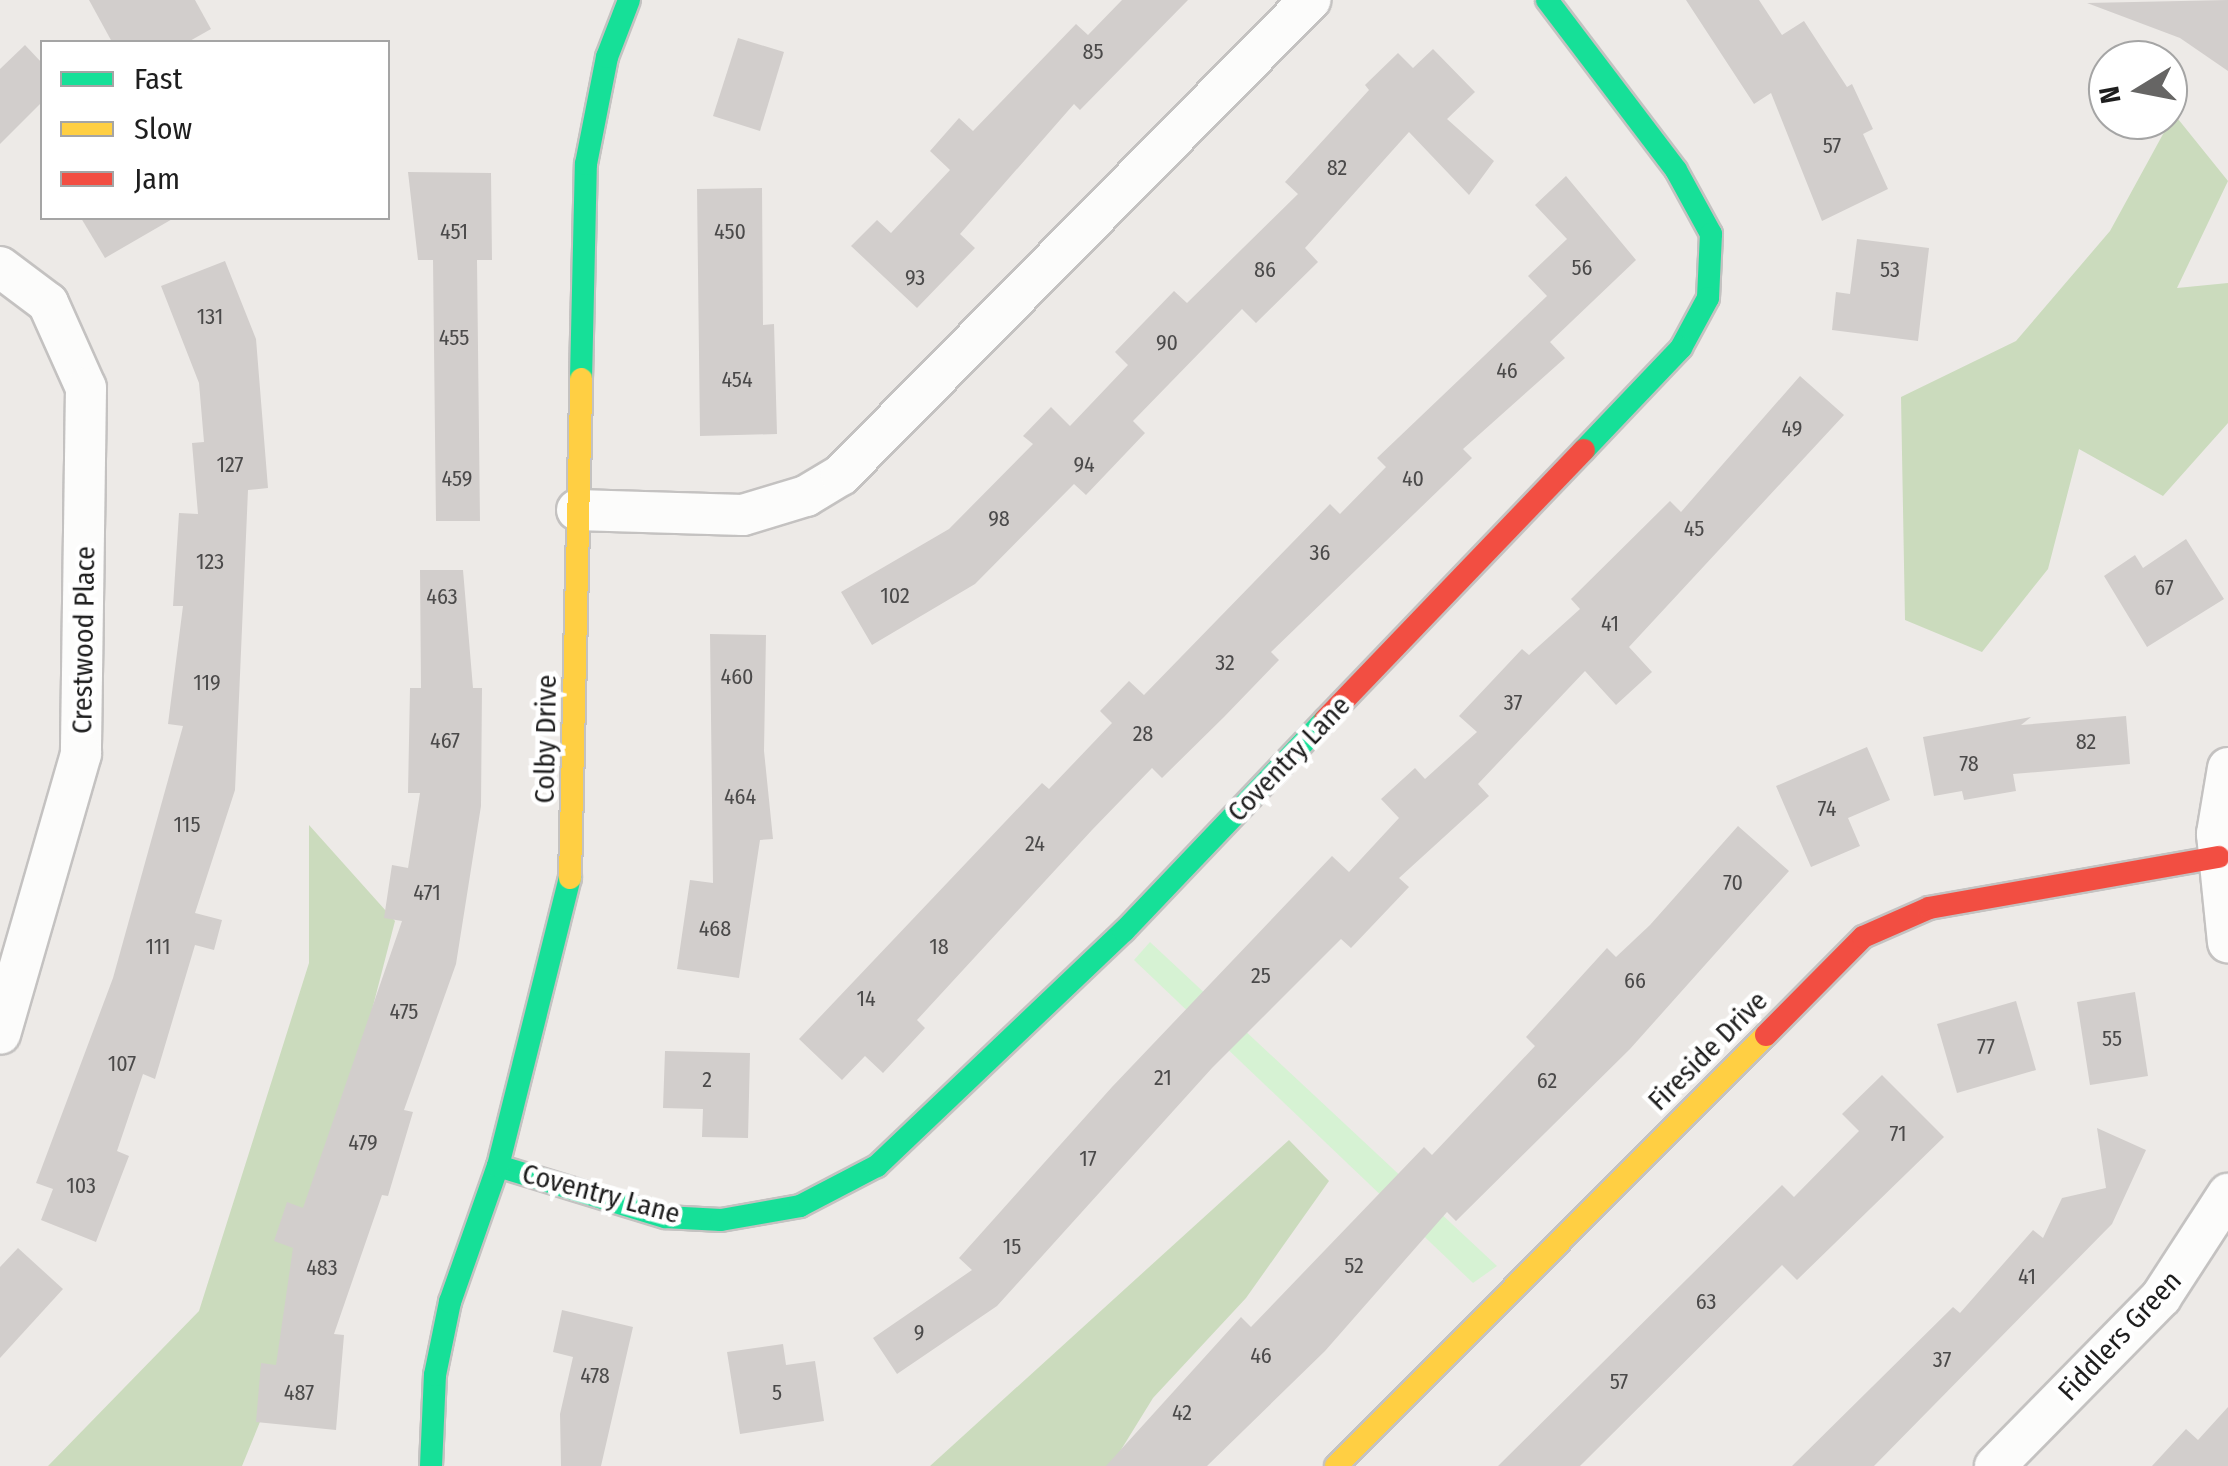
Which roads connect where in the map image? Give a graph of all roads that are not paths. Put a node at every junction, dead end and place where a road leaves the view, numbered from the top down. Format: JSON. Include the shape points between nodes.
{"nodes":[{"id":1,"x":629,"y":0,"type":"edge"},
{"id":2,"x":1310,"y":0,"type":"edge"},
{"id":3,"x":1547,"y":0,"type":"edge"},
{"id":4,"x":0,"y":267,"type":"edge"},
{"id":5,"x":577,"y":510,"type":"junction"},
{"id":6,"x":2228,"y":768,"type":"edge"},
{"id":7,"x":2219,"y":858,"type":"junction"},
{"id":8,"x":2228,"y":942,"type":"edge"},
{"id":9,"x":0,"y":1034,"type":"edge"},
{"id":10,"x":498,"y":1166,"type":"junction"},
{"id":11,"x":2228,"y":1194,"type":"edge"},
{"id":12,"x":431,"y":1466,"type":"edge"},
{"id":13,"x":1336,"y":1466,"type":"edge"},
{"id":14,"x":1995,"y":1466,"type":"edge"}],
"edges":[{"from":1,"to":5,"type":"street","name":"Colby Drive","via":[[607,57],[586,164]]},
{"from":2,"to":5,"type":"street","via":[[841,475],[806,496],[743,516]]},
{"from":3,"to":10,"type":"street","name":"Coventry Lane","via":[[1707,223],[1714,276],[1681,348],[1124,931],[877,1166],[800,1206],[696,1220]]},
{"from":4,"to":9,"type":"street","name":"Crestwood Place","via":[[48,303],[86,388],[86,678],[66,820]]},
{"from":5,"to":10,"type":"street","name":"Colby Drive","via":[[570,879]]},
{"from":6,"to":7,"type":"street"},
{"from":7,"to":8,"type":"street"},
{"from":7,"to":13,"type":"street","name":"Fireside Drive","via":[[1929,908],[1863,937]]},
{"from":10,"to":12,"type":"street","name":"Colby Drive","via":[[450,1302],[435,1375]]},
{"from":11,"to":14,"type":"street","name":"Fiddlers Green","via":[[2161,1297]]}]}
